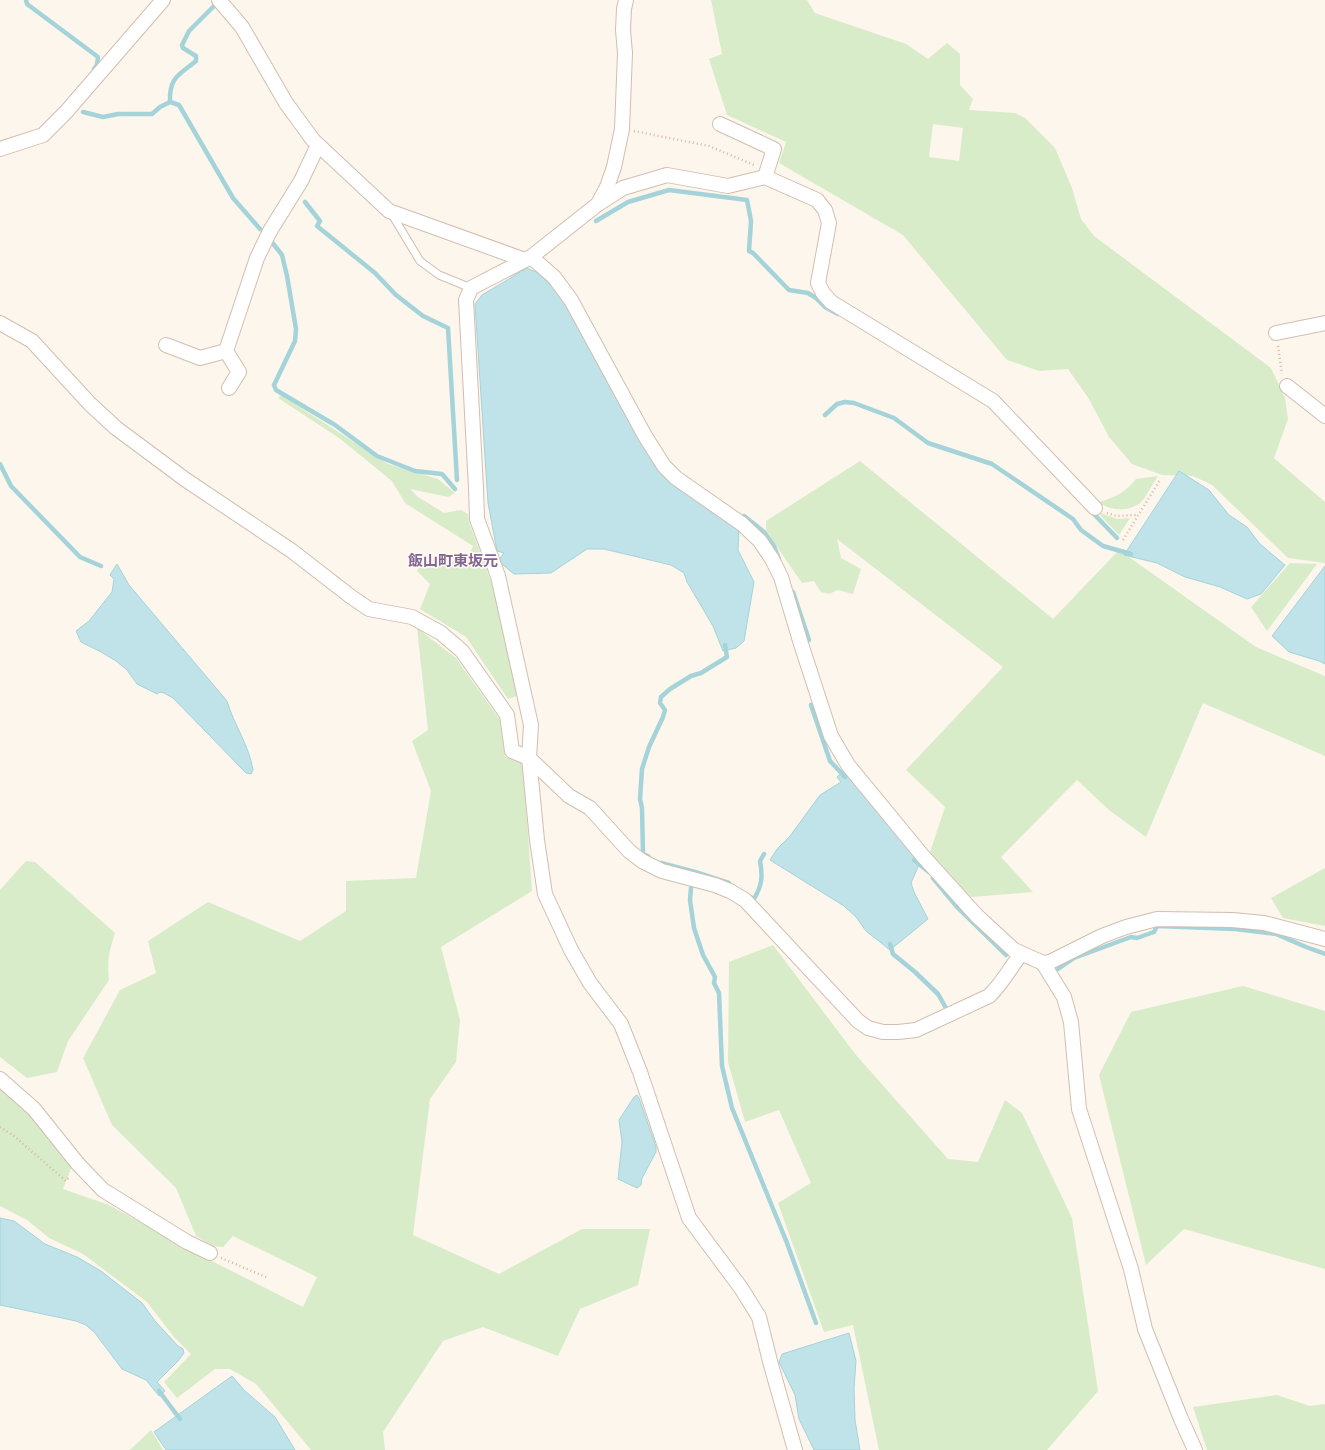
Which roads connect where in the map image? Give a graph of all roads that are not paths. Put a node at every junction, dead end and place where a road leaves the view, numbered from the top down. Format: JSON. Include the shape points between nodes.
{"nodes":[{"id":1,"x":163,"y":0,"type":"edge"},
{"id":2,"x":219,"y":0,"type":"edge"},
{"id":3,"x":626,"y":0,"type":"edge"},
{"id":4,"x":720,"y":124,"type":"dead end"},
{"id":5,"x":318,"y":145,"type":"junction"},
{"id":6,"x":0,"y":149,"type":"edge"},
{"id":7,"x":766,"y":174,"type":"junction"},
{"id":8,"x":598,"y":204,"type":"junction"},
{"id":9,"x":389,"y":211,"type":"junction"},
{"id":10,"x":528,"y":258,"type":"junction"},
{"id":11,"x":471,"y":288,"type":"junction"},
{"id":12,"x":0,"y":323,"type":"edge"},
{"id":13,"x":1325,"y":323,"type":"edge"},
{"id":14,"x":1276,"y":333,"type":"road end"},
{"id":15,"x":166,"y":345,"type":"dead end"},
{"id":16,"x":226,"y":351,"type":"junction"},
{"id":17,"x":1287,"y":386,"type":"road end"},
{"id":18,"x":229,"y":388,"type":"dead end"},
{"id":19,"x":1325,"y":416,"type":"edge"},
{"id":20,"x":1095,"y":508,"type":"road end"},
{"id":21,"x":529,"y":758,"type":"junction"},
{"id":22,"x":1325,"y":939,"type":"edge"},
{"id":23,"x":1021,"y":954,"type":"junction"},
{"id":24,"x":1043,"y":963,"type":"junction"},
{"id":25,"x":0,"y":1079,"type":"edge"},
{"id":26,"x":210,"y":1253,"type":"road end"},
{"id":27,"x":796,"y":1450,"type":"edge"},
{"id":28,"x":1195,"y":1450,"type":"edge"}],
"edges":[{"from":1,"to":6,"type":"street","via":[[43,135]]},
{"from":2,"to":5,"type":"street","via":[[242,28],[286,103]]},
{"from":3,"to":8,"type":"street","via":[[623,30],[625,53],[622,129],[614,167]]},
{"from":4,"to":7,"type":"street","via":[[774,149]]},
{"from":5,"to":9,"type":"street"},
{"from":5,"to":16,"type":"street","via":[[301,181],[270,231],[257,258]]},
{"from":7,"to":8,"type":"street","via":[[728,186],[667,175],[623,188]]},
{"from":7,"to":20,"type":"street","via":[[817,200],[825,210],[829,223],[818,283],[831,302],[993,401]]},
{"from":8,"to":10,"type":"street"},
{"from":9,"to":10,"type":"street"},
{"from":9,"to":11,"type":"lane","via":[[420,261],[439,275]]},
{"from":10,"to":11,"type":"street"},
{"from":10,"to":23,"type":"street","via":[[554,277],[571,300],[664,466],[676,478],[742,524],[760,541],[772,559],[781,578],[831,736],[848,765],[922,855],[977,916]]},
{"from":11,"to":21,"type":"street","via":[[466,300],[477,519],[498,576],[531,725]]},
{"from":12,"to":21,"type":"street","via":[[32,341],[90,404],[116,428],[186,480],[292,551],[350,596],[369,609],[412,617],[441,633],[462,651],[507,715],[512,751]]},
{"from":13,"to":14,"type":"street"},
{"from":15,"to":16,"type":"street","via":[[200,358]]},
{"from":16,"to":18,"type":"street","via":[[238,372]]},
{"from":17,"to":19,"type":"street"},
{"from":21,"to":23,"type":"street","via":[[568,796],[590,808],[629,851],[642,861],[662,871],[715,885],[745,900],[858,1021],[868,1028],[883,1032],[916,1030],[990,996]]},
{"from":21,"to":27,"type":"street","via":[[545,894],[571,950],[590,983],[621,1024],[640,1072],[689,1218],[741,1288],[759,1317]]},
{"from":22,"to":24,"type":"street","via":[[1264,923],[1157,919],[1102,936],[1050,962]]},
{"from":23,"to":24,"type":"street"},
{"from":24,"to":28,"type":"street","via":[[1064,997],[1069,1016],[1079,1109],[1132,1270],[1145,1329]]},
{"from":25,"to":26,"type":"street","via":[[34,1109],[78,1164],[104,1190],[187,1242]]}]}
